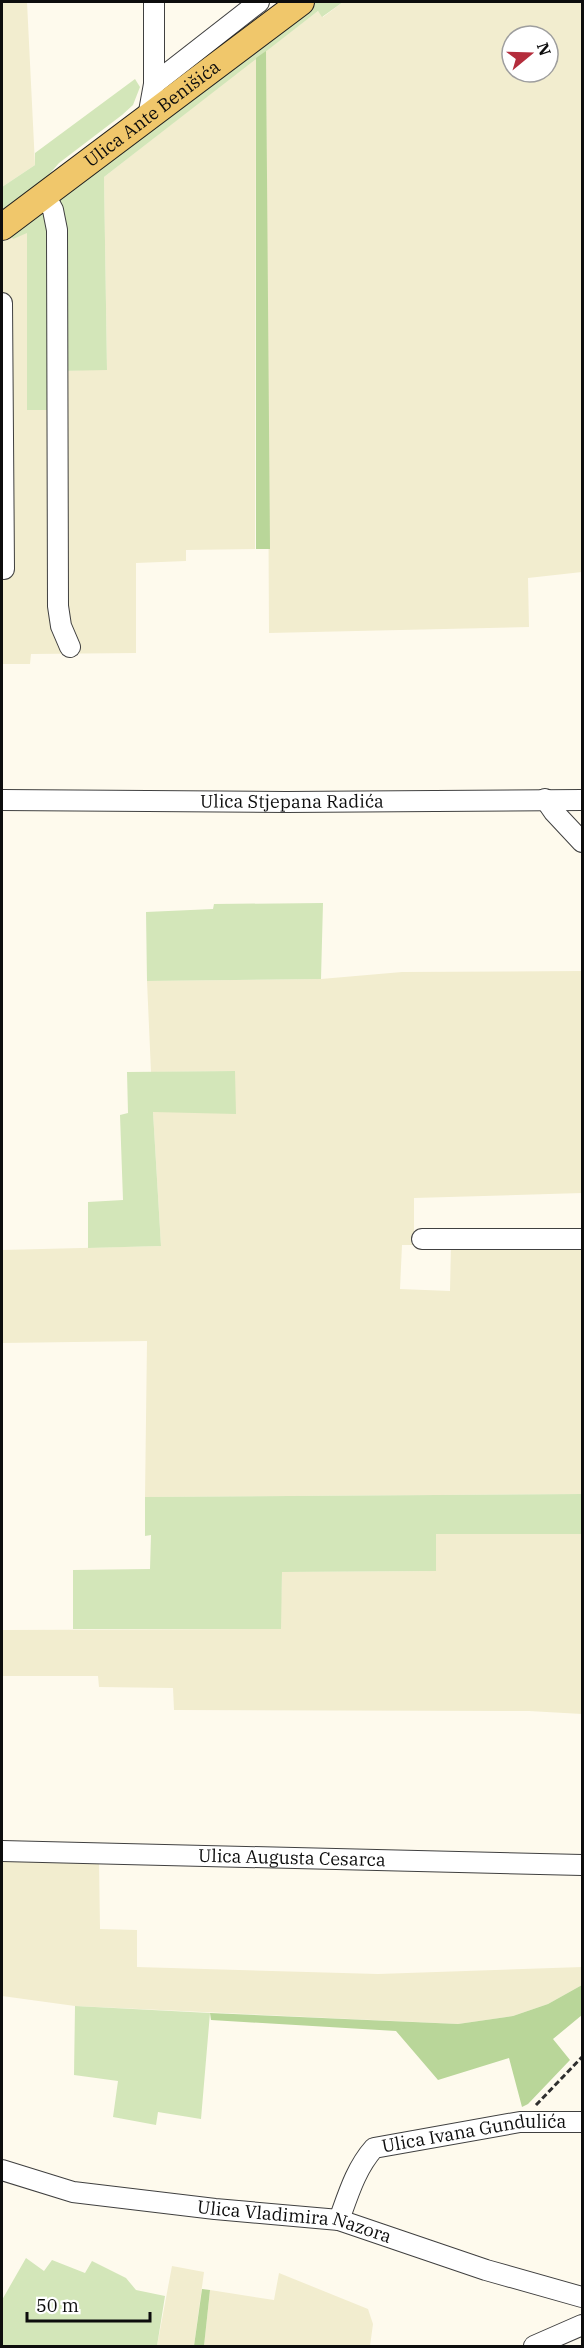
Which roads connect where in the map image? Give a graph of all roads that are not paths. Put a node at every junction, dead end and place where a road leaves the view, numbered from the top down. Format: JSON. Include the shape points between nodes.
{"nodes":[{"id":1,"x":154,"y":2,"type":"edge"},
{"id":2,"x":259,"y":2,"type":"edge"},
{"id":3,"x":301,"y":2,"type":"edge"},
{"id":4,"x":154,"y":84,"type":"junction"},
{"id":5,"x":148,"y":117,"type":"junction"},
{"id":6,"x":45,"y":195,"type":"junction"},
{"id":7,"x":2,"y":227,"type":"edge"},
{"id":8,"x":2,"y":303,"type":"edge"},
{"id":9,"x":4,"y":569,"type":"dead end"},
{"id":10,"x":70,"y":647,"type":"dead end"},
{"id":11,"x":545,"y":800,"type":"junction"},
{"id":12,"x":582,"y":800,"type":"edge"},
{"id":13,"x":2,"y":801,"type":"edge"},
{"id":14,"x":582,"y":842,"type":"edge"},
{"id":15,"x":422,"y":1239,"type":"dead end"},
{"id":16,"x":582,"y":1239,"type":"edge"},
{"id":17,"x":2,"y":1851,"type":"edge"},
{"id":18,"x":582,"y":1865,"type":"edge"},
{"id":19,"x":582,"y":2122,"type":"edge"},
{"id":20,"x":2,"y":2170,"type":"edge"},
{"id":21,"x":339,"y":2220,"type":"junction"},
{"id":22,"x":582,"y":2296,"type":"edge"},
{"id":23,"x":582,"y":2325,"type":"edge"},
{"id":24,"x":534,"y":2346,"type":"edge"}],
"edges":[{"from":1,"to":4,"type":"street"},
{"from":2,"to":4,"type":"street"},
{"from":3,"to":5,"type":"main road","name":"Ulica Ante Benišića"},
{"from":4,"to":5,"type":"street"},
{"from":5,"to":6,"type":"main road","name":"Ulica Ante Benišića"},
{"from":6,"to":7,"type":"main road","name":"Ulica Ante Benišića"},
{"from":6,"to":10,"type":"street","via":[[57,230],[58,606]]},
{"from":8,"to":9,"type":"street"},
{"from":11,"to":12,"type":"street","name":"Ulica Stjepana Radića"},
{"from":11,"to":13,"type":"street","name":"Ulica Stjepana Radića"},
{"from":11,"to":14,"type":"street"},
{"from":15,"to":16,"type":"street"},
{"from":17,"to":18,"type":"street","name":"Ulica Augusta Cesarca"},
{"from":19,"to":21,"type":"street","name":"Ulica Ivana Gundulića","via":[[520,2122],[374,2148],[365,2157]]},
{"from":20,"to":21,"type":"street","name":"Ulica Vladimira Nazora","via":[[73,2192]]},
{"from":21,"to":22,"type":"street","name":"Ulica Vladimira Nazora","via":[[486,2270]]},
{"from":23,"to":24,"type":"street"}]}
